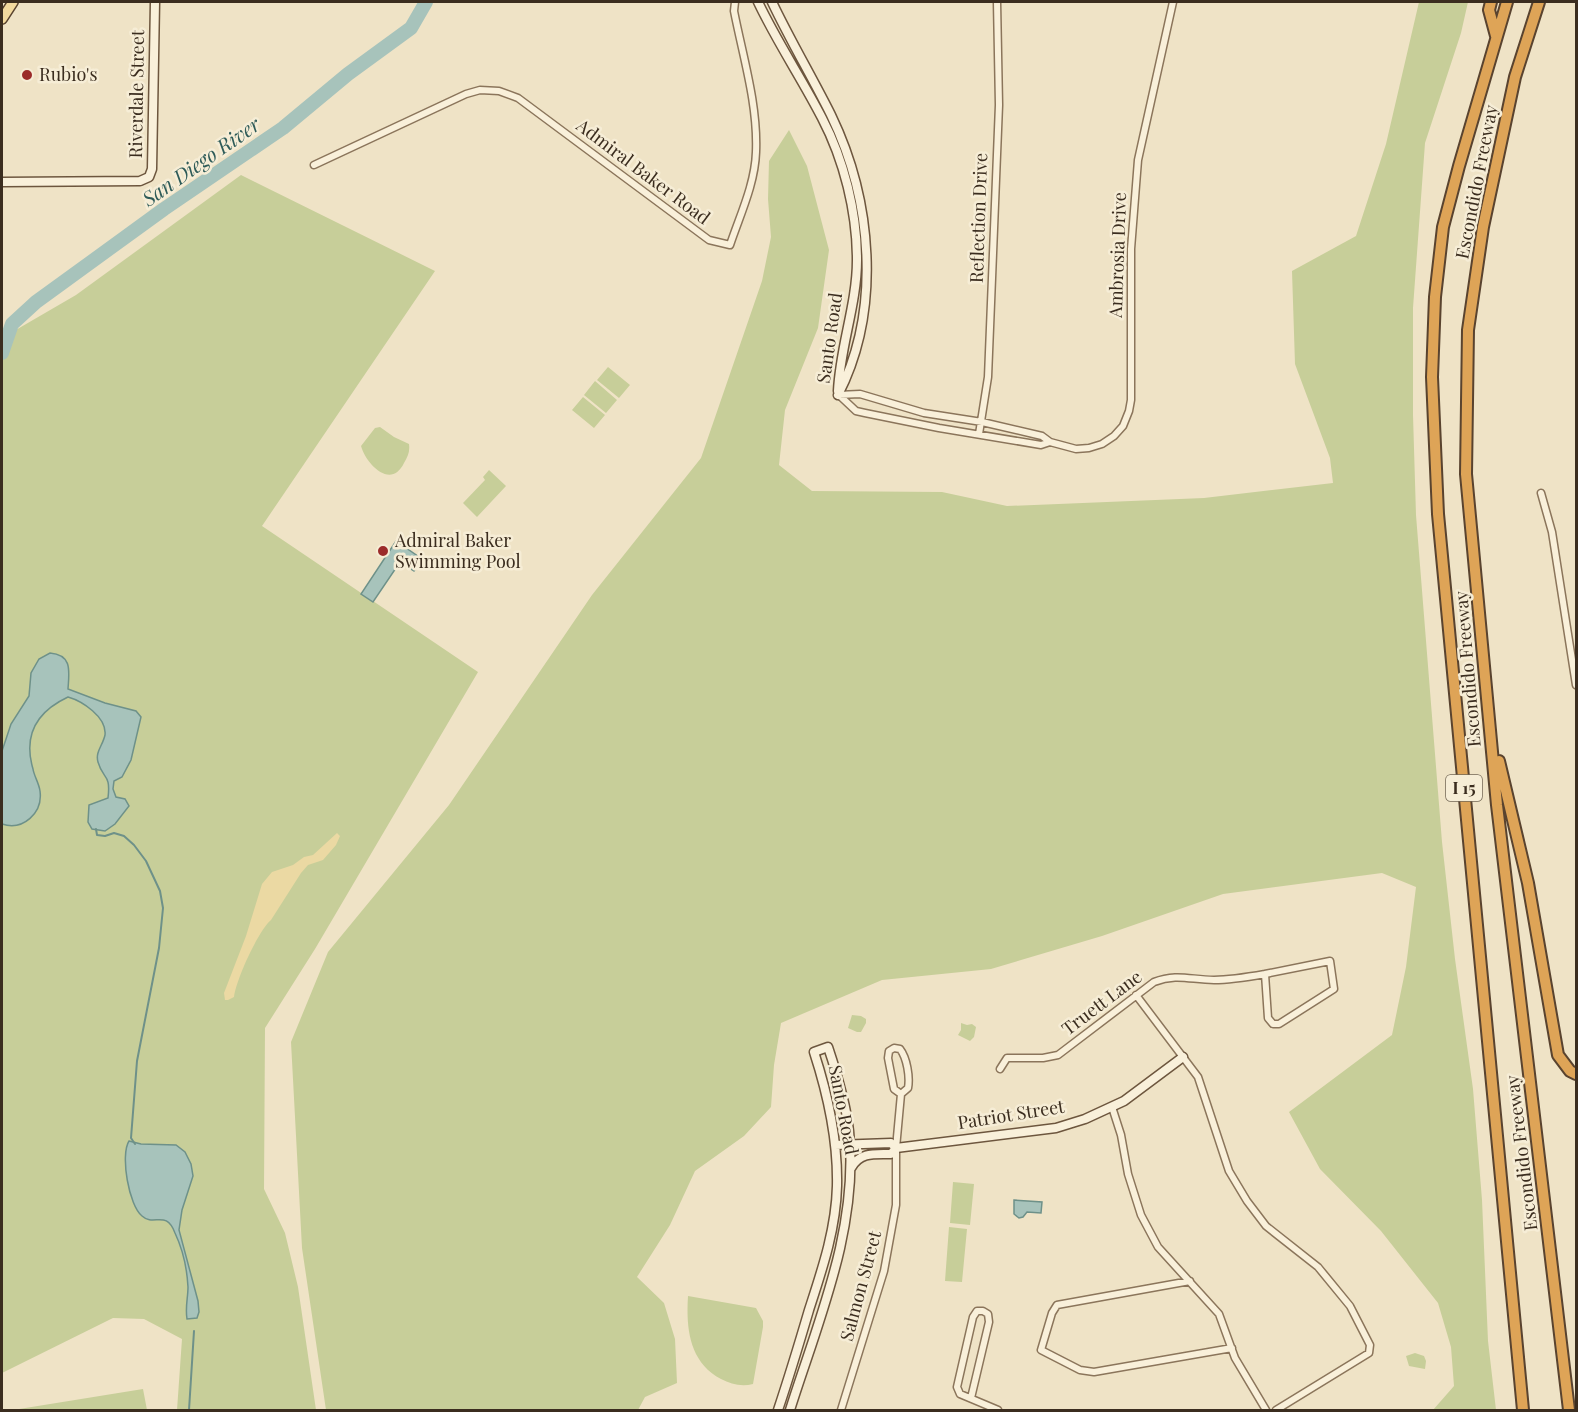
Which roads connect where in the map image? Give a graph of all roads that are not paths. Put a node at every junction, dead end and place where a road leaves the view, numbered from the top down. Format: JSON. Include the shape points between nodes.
{"nodes":[{"id":1,"x":13,"y":2,"type":"edge"},
{"id":2,"x":155,"y":2,"type":"edge"},
{"id":3,"x":735,"y":2,"type":"edge"},
{"id":4,"x":758,"y":2,"type":"edge"},
{"id":5,"x":772,"y":2,"type":"edge"},
{"id":6,"x":997,"y":2,"type":"edge"},
{"id":7,"x":1491,"y":2,"type":"edge"},
{"id":8,"x":1507,"y":2,"type":"edge"},
{"id":9,"x":1539,"y":2,"type":"edge"},
{"id":10,"x":1173,"y":4,"type":"edge"},
{"id":11,"x":2,"y":19,"type":"edge"},
{"id":12,"x":1497,"y":36,"type":"junction"},
{"id":13,"x":314,"y":165,"type":"dead end"},
{"id":14,"x":2,"y":182,"type":"edge"},
{"id":15,"x":838,"y":394,"type":"junction"},
{"id":16,"x":982,"y":422,"type":"junction"},
{"id":17,"x":980,"y":434,"type":"junction"},
{"id":18,"x":1050,"y":442,"type":"junction"},
{"id":19,"x":1541,"y":493,"type":"dead end"},
{"id":20,"x":1576,"y":685,"type":"edge"},
{"id":21,"x":1490,"y":726,"type":"junction"},
{"id":22,"x":1265,"y":974,"type":"junction"},
{"id":23,"x":1136,"y":995,"type":"junction"},
{"id":24,"x":1183,"y":1057,"type":"junction"},
{"id":25,"x":1000,"y":1069,"type":"dead end"},
{"id":26,"x":1576,"y":1074,"type":"edge"},
{"id":27,"x":901,"y":1094,"type":"junction"},
{"id":28,"x":1112,"y":1107,"type":"junction"},
{"id":29,"x":849,"y":1144,"type":"junction"},
{"id":30,"x":835,"y":1145,"type":"junction"},
{"id":31,"x":896,"y":1148,"type":"junction"},
{"id":32,"x":850,"y":1169,"type":"junction"},
{"id":33,"x":1190,"y":1281,"type":"junction"},
{"id":34,"x":1232,"y":1348,"type":"junction"},
{"id":35,"x":971,"y":1398,"type":"junction"},
{"id":36,"x":778,"y":1410,"type":"edge"},
{"id":37,"x":790,"y":1410,"type":"edge"},
{"id":38,"x":841,"y":1410,"type":"edge"},
{"id":39,"x":998,"y":1410,"type":"edge"},
{"id":40,"x":1266,"y":1410,"type":"edge"},
{"id":41,"x":1276,"y":1410,"type":"edge"},
{"id":42,"x":1523,"y":1410,"type":"edge"},
{"id":43,"x":1569,"y":1410,"type":"edge"}],
"edges":[{"from":1,"to":11,"type":"main road"},
{"from":2,"to":14,"type":"street","name":"Riverdale Street","via":[[149,177],[140,181]]},
{"from":3,"to":13,"type":"street","name":"Admiral Baker Road","via":[[755,117],[756,153],[730,245],[709,240],[518,98],[499,92],[480,90],[466,94]]},
{"from":4,"to":15,"type":"street","name":"Santo Road","via":[[823,120],[843,168],[853,214],[857,260]]},
{"from":5,"to":15,"type":"street","name":"Santo Road","via":[[832,117],[852,170],[863,220],[867,262],[864,305],[849,374]]},
{"from":6,"to":16,"type":"street","name":"Reflection Drive","via":[[999,105],[988,377]]},
{"from":7,"to":12,"type":"highway","via":[[1489,10]]},
{"from":8,"to":12,"type":"highway","name":"Escondido Freeway","number":"I 15"},
{"from":9,"to":21,"type":"highway","name":"Escondido Freeway","number":"I 15","via":[[1515,77],[1483,227],[1468,330],[1466,474]]},
{"from":10,"to":18,"type":"street","name":"Ambrosia Drive","via":[[1138,160],[1131,249],[1129,411],[1123,426],[1102,444],[1076,449]]},
{"from":12,"to":42,"type":"highway","name":"Escondido Freeway","number":"I 15","via":[[1443,227],[1432,377],[1438,514]]},
{"from":15,"to":16,"type":"street","name":"Ambrosia Drive","via":[[861,394],[924,413]]},
{"from":15,"to":17,"type":"street","name":"Ambrosia Drive","via":[[856,411]]},
{"from":16,"to":17,"type":"street","name":"Reflection Drive"},
{"from":16,"to":18,"type":"street","name":"Ambrosia Drive","via":[[1041,435]]},
{"from":17,"to":18,"type":"street","name":"Ambrosia Drive","via":[[1041,445]]},
{"from":19,"to":20,"type":"street","via":[[1552,532]]},
{"from":21,"to":26,"type":"highway","via":[[1528,883],[1558,1054]]},
{"from":21,"to":43,"type":"highway","name":"Escondido Freeway","number":"I 15"},
{"from":22,"to":22,"type":"street","name":"Truett Lane","via":[[1268,1018],[1273,1024],[1334,989],[1330,961]]},
{"from":22,"to":23,"type":"street","name":"Truett Lane","via":[[1213,980],[1167,977]]},
{"from":23,"to":24,"type":"street"},
{"from":23,"to":25,"type":"street","name":"Truett Lane","via":[[1058,1055],[1007,1058]]},
{"from":24,"to":28,"type":"street","name":"Patriot Street"},
{"from":24,"to":41,"type":"street","via":[[1198,1077],[1229,1172],[1247,1201],[1266,1226],[1318,1267],[1350,1306],[1370,1345],[1369,1353]]},
{"from":27,"to":27,"type":"street","name":"Salmon Street","via":[[909,1081],[903,1054],[894,1048],[888,1058],[894,1089]]},
{"from":27,"to":31,"type":"street","name":"Salmon Street"},
{"from":28,"to":31,"type":"street","name":"Patriot Street","via":[[1056,1128]]},
{"from":28,"to":33,"type":"street","via":[[1141,1215],[1158,1247]]},
{"from":29,"to":30,"type":"street","name":"Patriot Street"},
{"from":29,"to":30,"type":"street","name":"Santo Road","via":[[828,1047],[814,1052],[828,1099]]},
{"from":29,"to":31,"type":"street","name":"Patriot Street","via":[[891,1143]]},
{"from":29,"to":32,"type":"street","name":"Santo Road"},
{"from":30,"to":36,"type":"street","name":"Santo Road","via":[[836,1205],[827,1254]]},
{"from":31,"to":32,"type":"street","name":"Patriot Street","via":[[891,1154],[866,1154]]},
{"from":31,"to":38,"type":"street","name":"Salmon Street","via":[[896,1205],[884,1271]]},
{"from":32,"to":37,"type":"street","name":"Santo Road","via":[[848,1208],[839,1254]]},
{"from":33,"to":34,"type":"street","via":[[1219,1314]]},
{"from":33,"to":34,"type":"street","via":[[1057,1305],[1041,1350],[1080,1370],[1094,1372]]},
{"from":34,"to":40,"type":"street","via":[[1245,1378]]},
{"from":35,"to":35,"type":"street","via":[[989,1322],[983,1311],[977,1311],[973,1317],[957,1387],[960,1394]]},
{"from":35,"to":39,"type":"street"}]}
